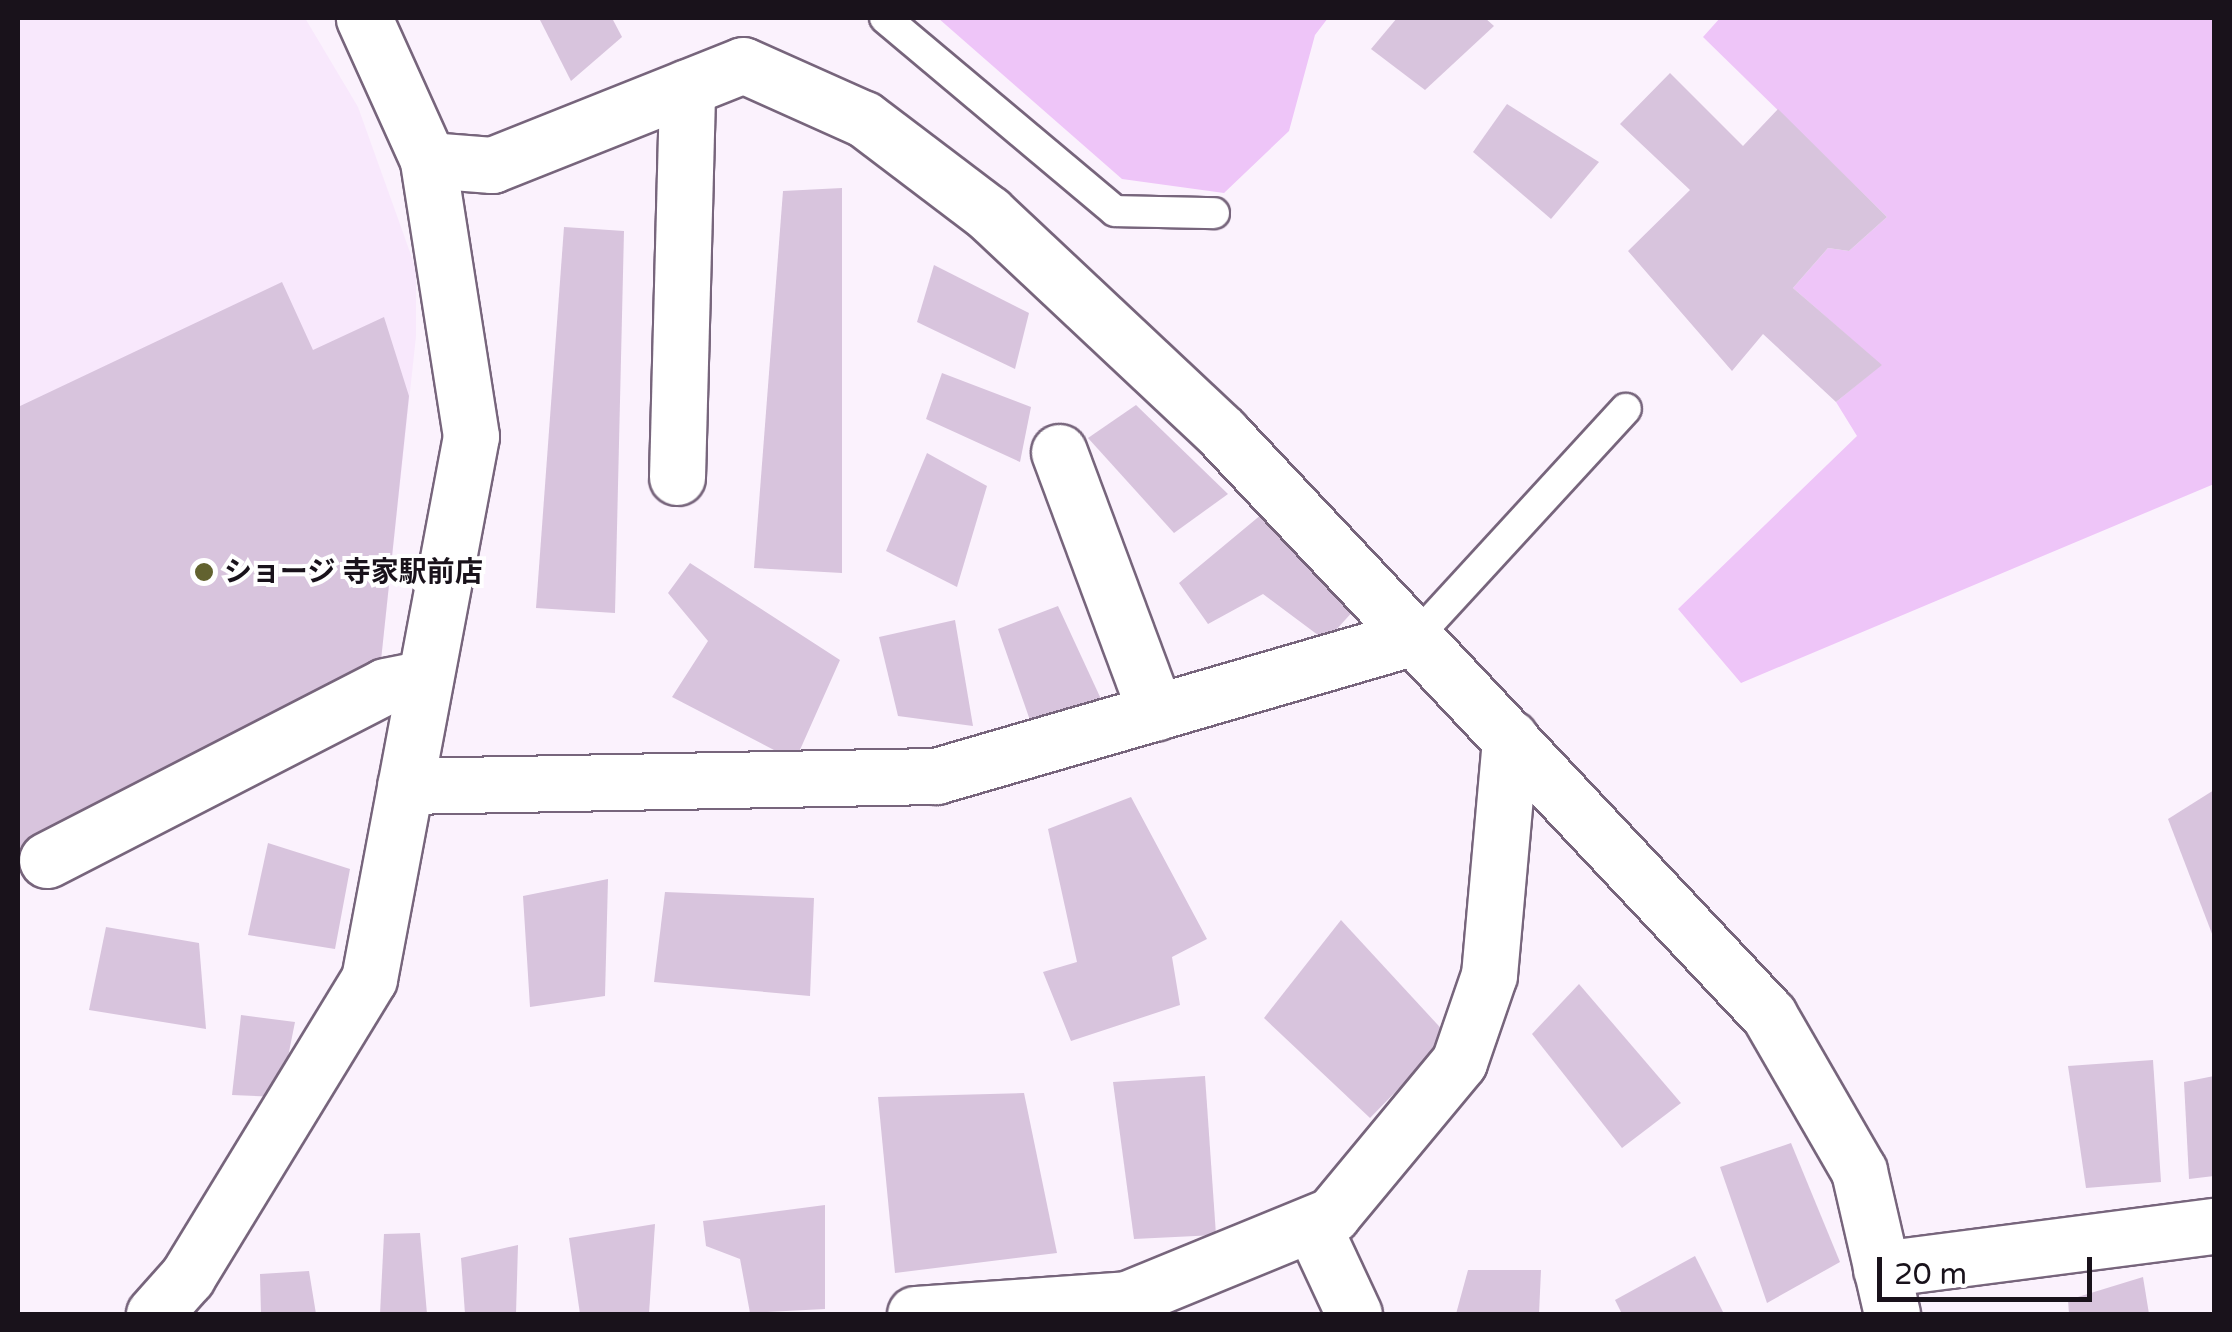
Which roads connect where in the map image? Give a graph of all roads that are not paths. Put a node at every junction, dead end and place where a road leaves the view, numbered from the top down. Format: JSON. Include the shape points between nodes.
{"nodes":[{"id":1,"x":364,"y":18,"type":"edge"},
{"id":2,"x":885,"y":18,"type":"edge"},
{"id":3,"x":687,"y":87,"type":"junction"},
{"id":4,"x":428,"y":160,"type":"junction"},
{"id":5,"x":1214,"y":213,"type":"dead end"},
{"id":6,"x":1626,"y":410,"type":"dead end"},
{"id":7,"x":1059,"y":452,"type":"dead end"},
{"id":8,"x":677,"y":477,"type":"dead end"},
{"id":9,"x":1416,"y":637,"type":"junction"},
{"id":10,"x":425,"y":678,"type":"junction"},
{"id":11,"x":1156,"y":713,"type":"junction"},
{"id":12,"x":1510,"y":738,"type":"junction"},
{"id":13,"x":405,"y":786,"type":"junction"},
{"id":14,"x":47,"y":860,"type":"dead end"},
{"id":15,"x":1312,"y":1224,"type":"junction"},
{"id":16,"x":2214,"y":1226,"type":"edge"},
{"id":17,"x":1886,"y":1292,"type":"edge"},
{"id":18,"x":154,"y":1314,"type":"edge"},
{"id":19,"x":915,"y":1314,"type":"edge"},
{"id":20,"x":1354,"y":1314,"type":"edge"}],
"edges":[{"from":1,"to":4,"type":"street"},
{"from":2,"to":5,"type":"lane","via":[[1114,210]]},
{"from":3,"to":4,"type":"street","via":[[492,164]]},
{"from":3,"to":8,"type":"street"},
{"from":3,"to":9,"type":"street","via":[[743,65],[864,118],[988,213],[1222,433]]},
{"from":4,"to":10,"type":"street","via":[[470,436]]},
{"from":6,"to":9,"type":"lane"},
{"from":7,"to":11,"type":"street"},
{"from":9,"to":11,"type":"street"},
{"from":9,"to":12,"type":"street"},
{"from":10,"to":13,"type":"street"},
{"from":10,"to":14,"type":"street","via":[[385,686]]},
{"from":11,"to":13,"type":"street","via":[[936,776]]},
{"from":12,"to":15,"type":"street","via":[[1489,975],[1459,1062],[1332,1215]]},
{"from":12,"to":17,"type":"street","via":[[1768,1015],[1859,1171]]},
{"from":13,"to":18,"type":"street","via":[[369,979],[187,1277]]},
{"from":15,"to":19,"type":"street","via":[[1128,1299]]},
{"from":15,"to":20,"type":"street"},
{"from":16,"to":17,"type":"street"}]}
